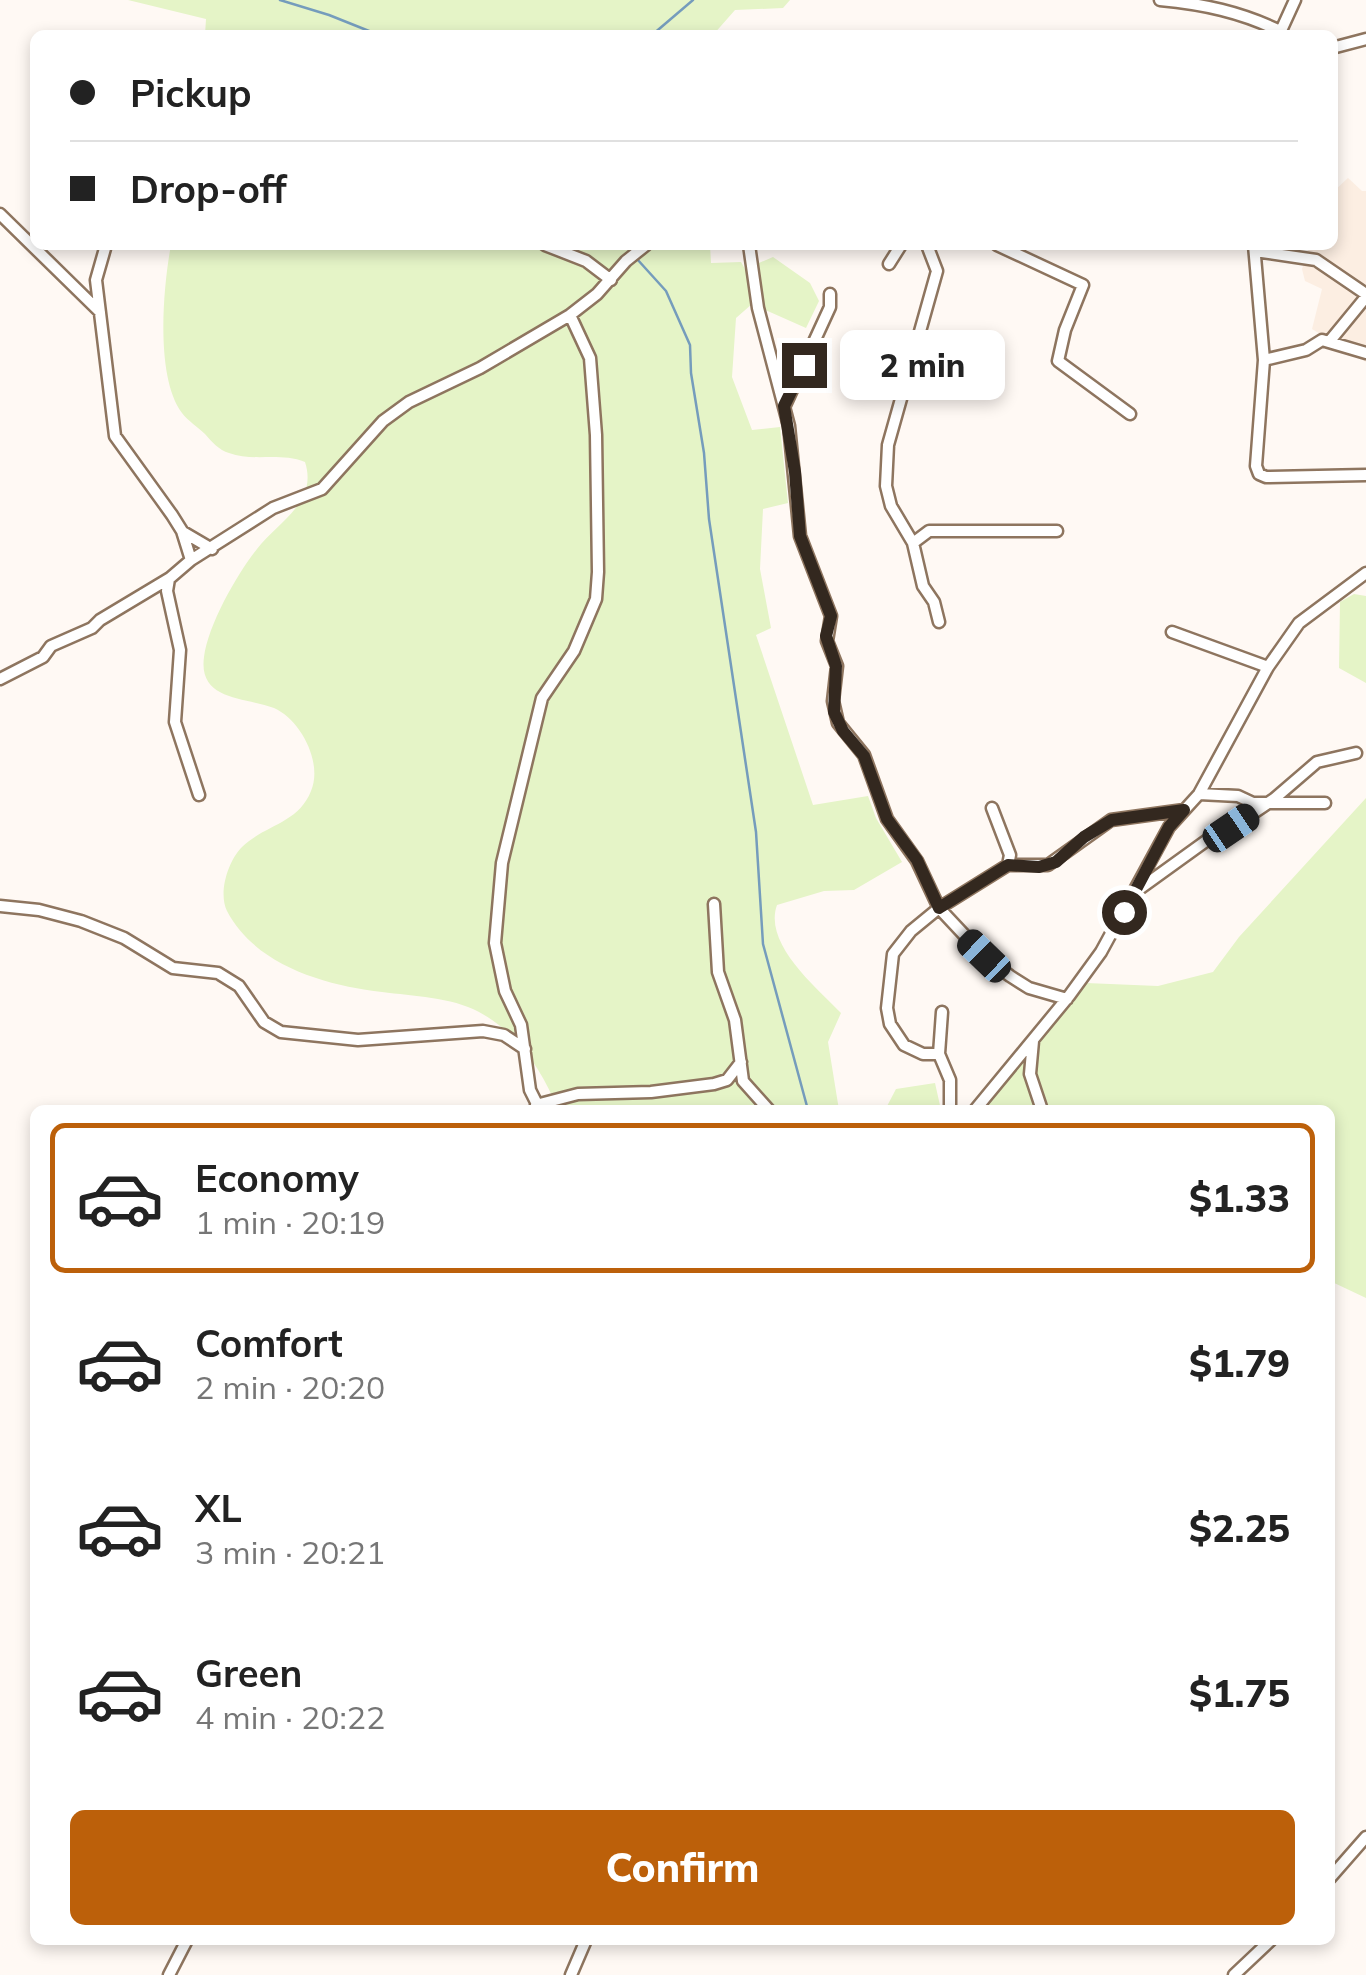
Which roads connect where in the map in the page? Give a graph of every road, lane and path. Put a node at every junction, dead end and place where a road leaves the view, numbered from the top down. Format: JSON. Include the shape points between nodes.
{"nodes":[{"id":1,"x":1160,"y":0,"type":"edge"},
{"id":2,"x":1295,"y":0,"type":"edge"},
{"id":3,"x":1274,"y":30,"type":"edge"},
{"id":4,"x":1281,"y":30,"type":"edge"},
{"id":5,"x":1366,"y":39,"type":"edge"},
{"id":6,"x":1338,"y":46,"type":"edge"},
{"id":7,"x":0,"y":214,"type":"edge"},
{"id":8,"x":30,"y":244,"type":"edge"},
{"id":9,"x":36,"y":250,"type":"edge"},
{"id":10,"x":105,"y":250,"type":"edge"},
{"id":11,"x":558,"y":250,"type":"edge"},
{"id":12,"x":639,"y":250,"type":"edge"},
{"id":13,"x":750,"y":250,"type":"edge"},
{"id":14,"x":899,"y":250,"type":"edge"},
{"id":15,"x":929,"y":250,"type":"edge"},
{"id":16,"x":1008,"y":250,"type":"edge"},
{"id":17,"x":1254,"y":250,"type":"edge"},
{"id":18,"x":1264,"y":250,"type":"edge"},
{"id":19,"x":890,"y":264,"type":"dead end"},
{"id":20,"x":611,"y":280,"type":"junction"},
{"id":21,"x":830,"y":294,"type":"dead end"},
{"id":22,"x":1366,"y":296,"type":"edge"},
{"id":23,"x":100,"y":313,"type":"junction"},
{"id":24,"x":570,"y":314,"type":"junction"},
{"id":25,"x":1330,"y":342,"type":"junction"},
{"id":26,"x":1366,"y":353,"type":"edge"},
{"id":27,"x":1264,"y":360,"type":"junction"},
{"id":28,"x":784,"y":406,"type":"junction"},
{"id":29,"x":1130,"y":414,"type":"dead end"},
{"id":30,"x":1366,"y":475,"type":"edge"},
{"id":31,"x":1057,"y":531,"type":"dead end"},
{"id":32,"x":182,"y":532,"type":"junction"},
{"id":33,"x":913,"y":544,"type":"junction"},
{"id":34,"x":212,"y":549,"type":"junction"},
{"id":35,"x":191,"y":560,"type":"junction"},
{"id":36,"x":1366,"y":573,"type":"edge"},
{"id":37,"x":170,"y":578,"type":"junction"},
{"id":38,"x":939,"y":622,"type":"dead end"},
{"id":39,"x":1172,"y":632,"type":"dead end"},
{"id":40,"x":1268,"y":667,"type":"junction"},
{"id":41,"x":0,"y":679,"type":"edge"},
{"id":42,"x":1356,"y":753,"type":"dead end"},
{"id":43,"x":199,"y":794,"type":"dead end"},
{"id":44,"x":1199,"y":794,"type":"junction"},
{"id":45,"x":1270,"y":803,"type":"junction"},
{"id":46,"x":1325,"y":803,"type":"dead end"},
{"id":47,"x":992,"y":808,"type":"dead end"},
{"id":48,"x":1184,"y":810,"type":"junction"},
{"id":49,"x":1008,"y":865,"type":"junction"},
{"id":50,"x":1133,"y":893,"type":"junction"},
{"id":51,"x":714,"y":904,"type":"dead end"},
{"id":52,"x":0,"y":906,"type":"edge"},
{"id":53,"x":939,"y":908,"type":"junction"},
{"id":54,"x":1066,"y":1000,"type":"junction"},
{"id":55,"x":942,"y":1012,"type":"dead end"},
{"id":56,"x":1033,"y":1040,"type":"junction"},
{"id":57,"x":525,"y":1050,"type":"junction"},
{"id":58,"x":939,"y":1054,"type":"junction"},
{"id":59,"x":741,"y":1062,"type":"junction"},
{"id":60,"x":537,"y":1105,"type":"edge"},
{"id":61,"x":546,"y":1105,"type":"edge"},
{"id":62,"x":765,"y":1105,"type":"edge"},
{"id":63,"x":950,"y":1105,"type":"edge"},
{"id":64,"x":979,"y":1105,"type":"edge"},
{"id":65,"x":1040,"y":1105,"type":"edge"},
{"id":66,"x":1366,"y":1837,"type":"edge"},
{"id":67,"x":1335,"y":1872,"type":"edge"},
{"id":68,"x":184,"y":1945,"type":"edge"},
{"id":69,"x":584,"y":1945,"type":"edge"},
{"id":70,"x":1266,"y":1945,"type":"edge"},
{"id":71,"x":169,"y":1975,"type":"edge"},
{"id":72,"x":571,"y":1975,"type":"edge"},
{"id":73,"x":1234,"y":1975,"type":"edge"}],
"edges":[{"from":1,"to":3,"type":"street","via":[[1199,3]]},
{"from":2,"to":4,"type":"street"},
{"from":5,"to":6,"type":"street"},
{"from":7,"to":8,"type":"street"},
{"from":9,"to":23,"type":"street"},
{"from":10,"to":23,"type":"street","via":[[96,280]]},
{"from":11,"to":20,"type":"street"},
{"from":12,"to":20,"type":"street"},
{"from":13,"to":28,"type":"street"},
{"from":14,"to":19,"type":"street"},
{"from":15,"to":33,"type":"street","via":[[936,271],[888,445],[888,495]]},
{"from":16,"to":29,"type":"street","via":[[1083,285],[1058,362]]},
{"from":17,"to":27,"type":"street"},
{"from":18,"to":22,"type":"street","via":[[1316,260]]},
{"from":20,"to":24,"type":"street"},
{"from":21,"to":28,"type":"street"},
{"from":22,"to":25,"type":"street"},
{"from":23,"to":32,"type":"street","via":[[115,436]]},
{"from":24,"to":34,"type":"street","via":[[409,402],[371,432],[322,489],[274,507]]},
{"from":24,"to":57,"type":"street","via":[[590,358],[598,572],[596,599],[574,652],[542,698],[502,863],[495,956]]},
{"from":25,"to":26,"type":"street"},
{"from":25,"to":27,"type":"street"},
{"from":27,"to":30,"type":"street","via":[[1259,474]]},
{"from":28,"to":53,"type":"street","via":[[800,536],[831,616],[826,636],[836,666],[834,712],[864,756],[887,819],[917,860]]},
{"from":31,"to":33,"type":"street","via":[[929,530]]},
{"from":32,"to":34,"type":"street"},
{"from":32,"to":35,"type":"street"},
{"from":33,"to":38,"type":"street"},
{"from":34,"to":35,"type":"street"},
{"from":35,"to":37,"type":"street"},
{"from":36,"to":40,"type":"street","via":[[1304,616]]},
{"from":37,"to":41,"type":"street"},
{"from":37,"to":43,"type":"street","via":[[166,591],[180,650],[175,722]]},
{"from":39,"to":40,"type":"street"},
{"from":40,"to":44,"type":"street"},
{"from":42,"to":45,"type":"street","via":[[1317,762]]},
{"from":44,"to":45,"type":"street"},
{"from":44,"to":48,"type":"street"},
{"from":45,"to":46,"type":"street"},
{"from":45,"to":50,"type":"street"},
{"from":47,"to":49,"type":"street"},
{"from":48,"to":49,"type":"street","via":[[1112,820],[1048,866]]},
{"from":48,"to":50,"type":"street"},
{"from":49,"to":53,"type":"street"},
{"from":50,"to":54,"type":"street"},
{"from":51,"to":59,"type":"street","via":[[718,972]]},
{"from":52,"to":57,"type":"street","via":[[81,921],[173,968],[218,972],[281,1032],[358,1040],[482,1031]]},
{"from":53,"to":54,"type":"street","via":[[1010,976]]},
{"from":53,"to":58,"type":"street","via":[[893,954],[887,1008],[904,1045]]},
{"from":54,"to":56,"type":"street"},
{"from":55,"to":58,"type":"street"},
{"from":56,"to":64,"type":"street"},
{"from":56,"to":65,"type":"street","via":[[1030,1074]]},
{"from":57,"to":60,"type":"street"},
{"from":58,"to":63,"type":"street","via":[[950,1080]]},
{"from":59,"to":61,"type":"street","via":[[730,1078],[714,1084],[595,1092]]},
{"from":59,"to":62,"type":"street","via":[[743,1081]]},
{"from":66,"to":67,"type":"street"},
{"from":68,"to":71,"type":"street"},
{"from":69,"to":72,"type":"street"},
{"from":70,"to":73,"type":"street"}]}
